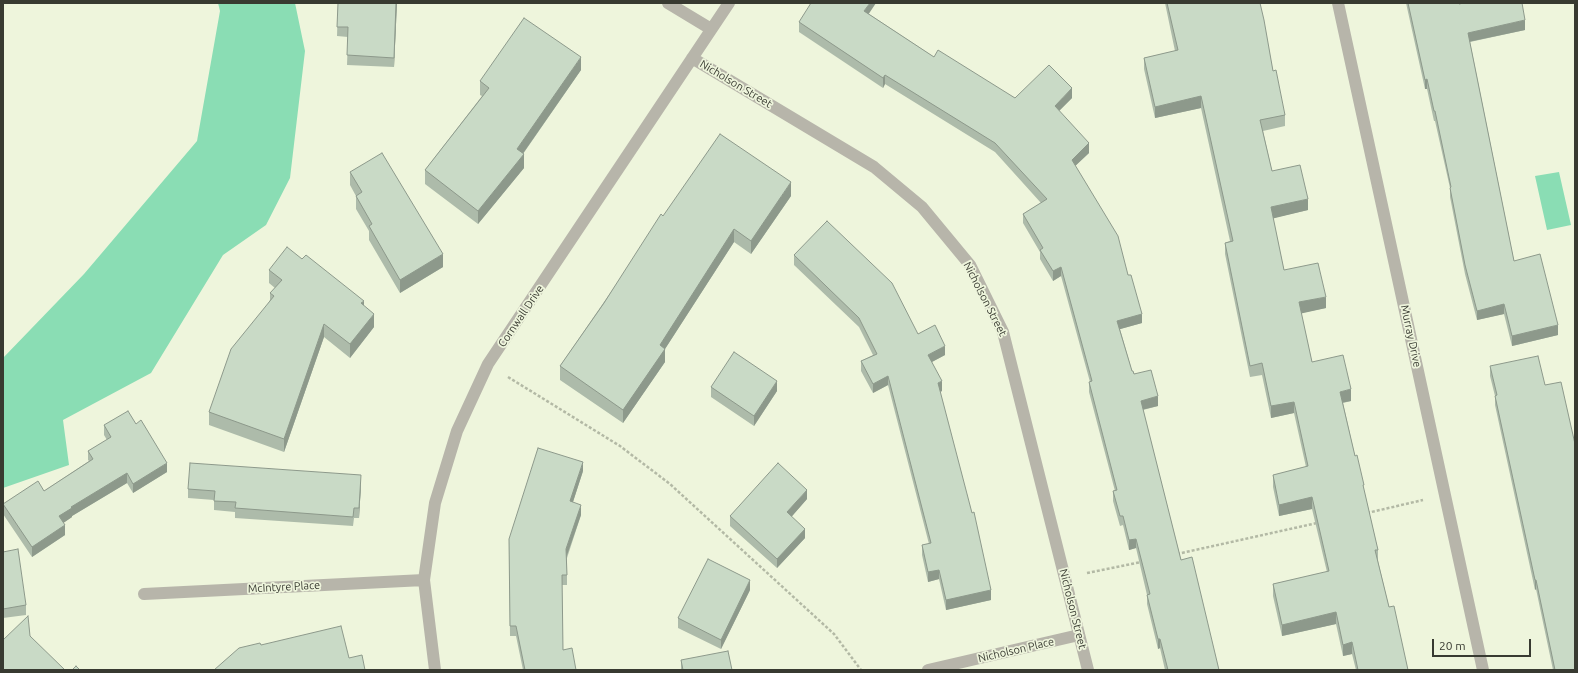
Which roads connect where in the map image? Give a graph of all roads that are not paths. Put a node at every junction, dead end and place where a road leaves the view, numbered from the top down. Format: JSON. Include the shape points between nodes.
{"nodes":[{"id":1,"x":668,"y":3,"type":"edge"},
{"id":2,"x":728,"y":3,"type":"edge"},
{"id":3,"x":1338,"y":3,"type":"edge"},
{"id":4,"x":711,"y":29,"type":"junction"},
{"id":5,"x":692,"y":58,"type":"junction"},
{"id":6,"x":424,"y":580,"type":"junction"},
{"id":7,"x":144,"y":594,"type":"dead end"},
{"id":8,"x":1079,"y":635,"type":"junction"},
{"id":9,"x":435,"y":670,"type":"edge"},
{"id":10,"x":928,"y":670,"type":"edge"},
{"id":11,"x":1088,"y":670,"type":"edge"},
{"id":12,"x":1483,"y":670,"type":"edge"}],
"edges":[{"from":1,"to":4,"type":"street"},
{"from":2,"to":4,"type":"street","name":"Cornwall Drive"},
{"from":3,"to":12,"type":"street","name":"Murray Drive"},
{"from":4,"to":5,"type":"street","name":"Cornwall Drive"},
{"from":5,"to":6,"type":"street","name":"Cornwall Drive","via":[[488,364],[456,431],[435,502]]},
{"from":5,"to":8,"type":"street","name":"Nicholson Street","via":[[874,167],[922,207],[970,265],[1003,332]]},
{"from":6,"to":7,"type":"street","name":"McIntyre Place"},
{"from":6,"to":9,"type":"street","name":"Cornwall Drive"},
{"from":8,"to":10,"type":"street","name":"Nicholson Place"},
{"from":8,"to":11,"type":"street","name":"Nicholson Street"}]}
